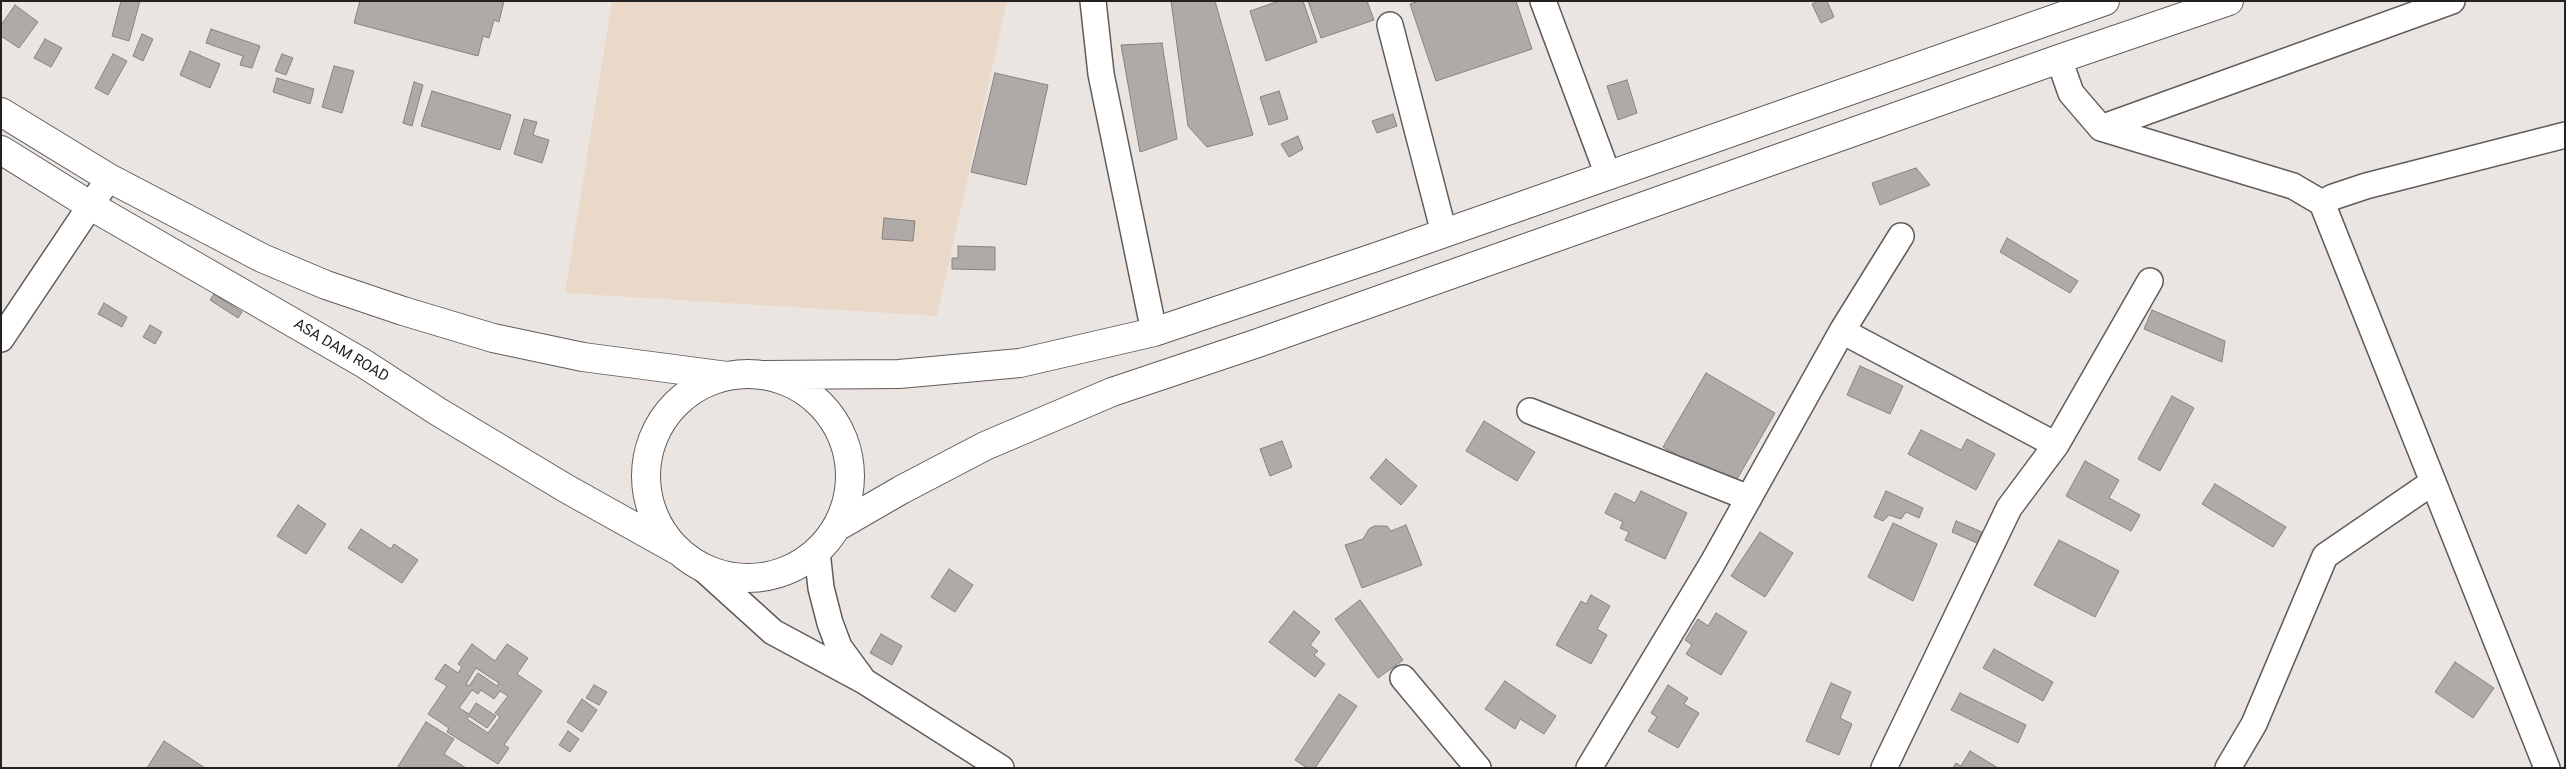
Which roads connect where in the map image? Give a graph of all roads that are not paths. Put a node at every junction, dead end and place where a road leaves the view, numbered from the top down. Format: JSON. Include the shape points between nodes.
{"nodes":[{"id":1,"x":1093,"y":1,"type":"edge"},
{"id":2,"x":1543,"y":1,"type":"edge"},
{"id":3,"x":2106,"y":1,"type":"edge"},
{"id":4,"x":2229,"y":1,"type":"edge"},
{"id":5,"x":2452,"y":1,"type":"edge"},
{"id":6,"x":1390,"y":25,"type":"dead end"},
{"id":7,"x":2059,"y":58,"type":"junction"},
{"id":8,"x":1,"y":112,"type":"edge"},
{"id":9,"x":2101,"y":128,"type":"junction"},
{"id":10,"x":2561,"y":136,"type":"edge"},
{"id":11,"x":1,"y":150,"type":"edge"},
{"id":12,"x":1608,"y":175,"type":"junction"},
{"id":13,"x":109,"y":178,"type":"junction"},
{"id":14,"x":2322,"y":203,"type":"junction"},
{"id":15,"x":91,"y":206,"type":"junction"},
{"id":16,"x":1444,"y":233,"type":"junction"},
{"id":17,"x":1901,"y":236,"type":"dead end"},
{"id":18,"x":2150,"y":281,"type":"dead end"},
{"id":19,"x":1842,"y":331,"type":"junction"},
{"id":20,"x":1154,"y":332,"type":"junction"},
{"id":21,"x":1,"y":339,"type":"edge"},
{"id":22,"x":764,"y":375,"type":"junction"},
{"id":23,"x":727,"y":376,"type":"junction"},
{"id":24,"x":1530,"y":411,"type":"dead end"},
{"id":25,"x":2056,"y":445,"type":"junction"},
{"id":26,"x":2433,"y":482,"type":"junction"},
{"id":27,"x":1749,"y":498,"type":"junction"},
{"id":28,"x":837,"y":527,"type":"junction"},
{"id":29,"x":817,"y":552,"type":"junction"},
{"id":30,"x":690,"y":559,"type":"junction"},
{"id":31,"x":1403,"y":678,"type":"dead end"},
{"id":32,"x":864,"y":682,"type":"junction"},
{"id":33,"x":1001,"y":768,"type":"edge"},
{"id":34,"x":1478,"y":768,"type":"edge"},
{"id":35,"x":1589,"y":768,"type":"edge"},
{"id":36,"x":1884,"y":768,"type":"edge"},
{"id":37,"x":2228,"y":768,"type":"edge"},
{"id":38,"x":2547,"y":768,"type":"edge"}],
"edges":[{"from":1,"to":20,"type":"street","via":[[1101,74]]},
{"from":2,"to":12,"type":"street"},
{"from":3,"to":12,"type":"main road"},
{"from":4,"to":7,"type":"main road"},
{"from":5,"to":9,"type":"street"},
{"from":6,"to":16,"type":"street"},
{"from":7,"to":9,"type":"street","via":[[2071,93]]},
{"from":7,"to":28,"type":"main road","via":[[1112,392],[985,446]]},
{"from":8,"to":13,"type":"main road"},
{"from":9,"to":14,"type":"street","via":[[2293,186]]},
{"from":10,"to":14,"type":"street","via":[[2366,186]]},
{"from":11,"to":15,"type":"main road","name":"ASA DAM ROAD"},
{"from":12,"to":16,"type":"main road"},
{"from":13,"to":15,"type":"street"},
{"from":13,"to":23,"type":"main road","via":[[262,258],[403,312],[493,338],[584,357]]},
{"from":14,"to":26,"type":"street"},
{"from":15,"to":21,"type":"street"},
{"from":15,"to":30,"type":"main road","name":"ASA DAM ROAD","via":[[272,309],[567,489]]},
{"from":16,"to":20,"type":"main road"},
{"from":17,"to":19,"type":"street"},
{"from":18,"to":25,"type":"street"},
{"from":19,"to":25,"type":"street"},
{"from":19,"to":27,"type":"street"},
{"from":20,"to":22,"type":"main road","via":[[1020,364],[899,374]]},
{"from":22,"to":23,"type":"main road"},
{"from":22,"to":28,"type":"main road","via":[[796,385],[822,405],[841,432],[850,464],[850,480],[849,497]]},
{"from":23,"to":30,"type":"main road","via":[[700,386],[678,402],[660,424],[649,450],[646,478],[650,505],[662,531]]},
{"from":24,"to":27,"type":"street"},
{"from":25,"to":36,"type":"street","via":[[2009,508]]},
{"from":26,"to":37,"type":"street","via":[[2325,556],[2254,724]]},
{"from":26,"to":38,"type":"street"},
{"from":27,"to":35,"type":"street"},
{"from":28,"to":29,"type":"main road","name":"ASA DAM ROAD"},
{"from":29,"to":30,"type":"main road","name":"ASA DAM ROAD","via":[[791,569],[760,577],[729,576]]},
{"from":29,"to":32,"type":"street","via":[[821,588],[839,647]]},
{"from":30,"to":32,"type":"street","via":[[773,632]]},
{"from":31,"to":34,"type":"street"},
{"from":32,"to":33,"type":"street"}]}
